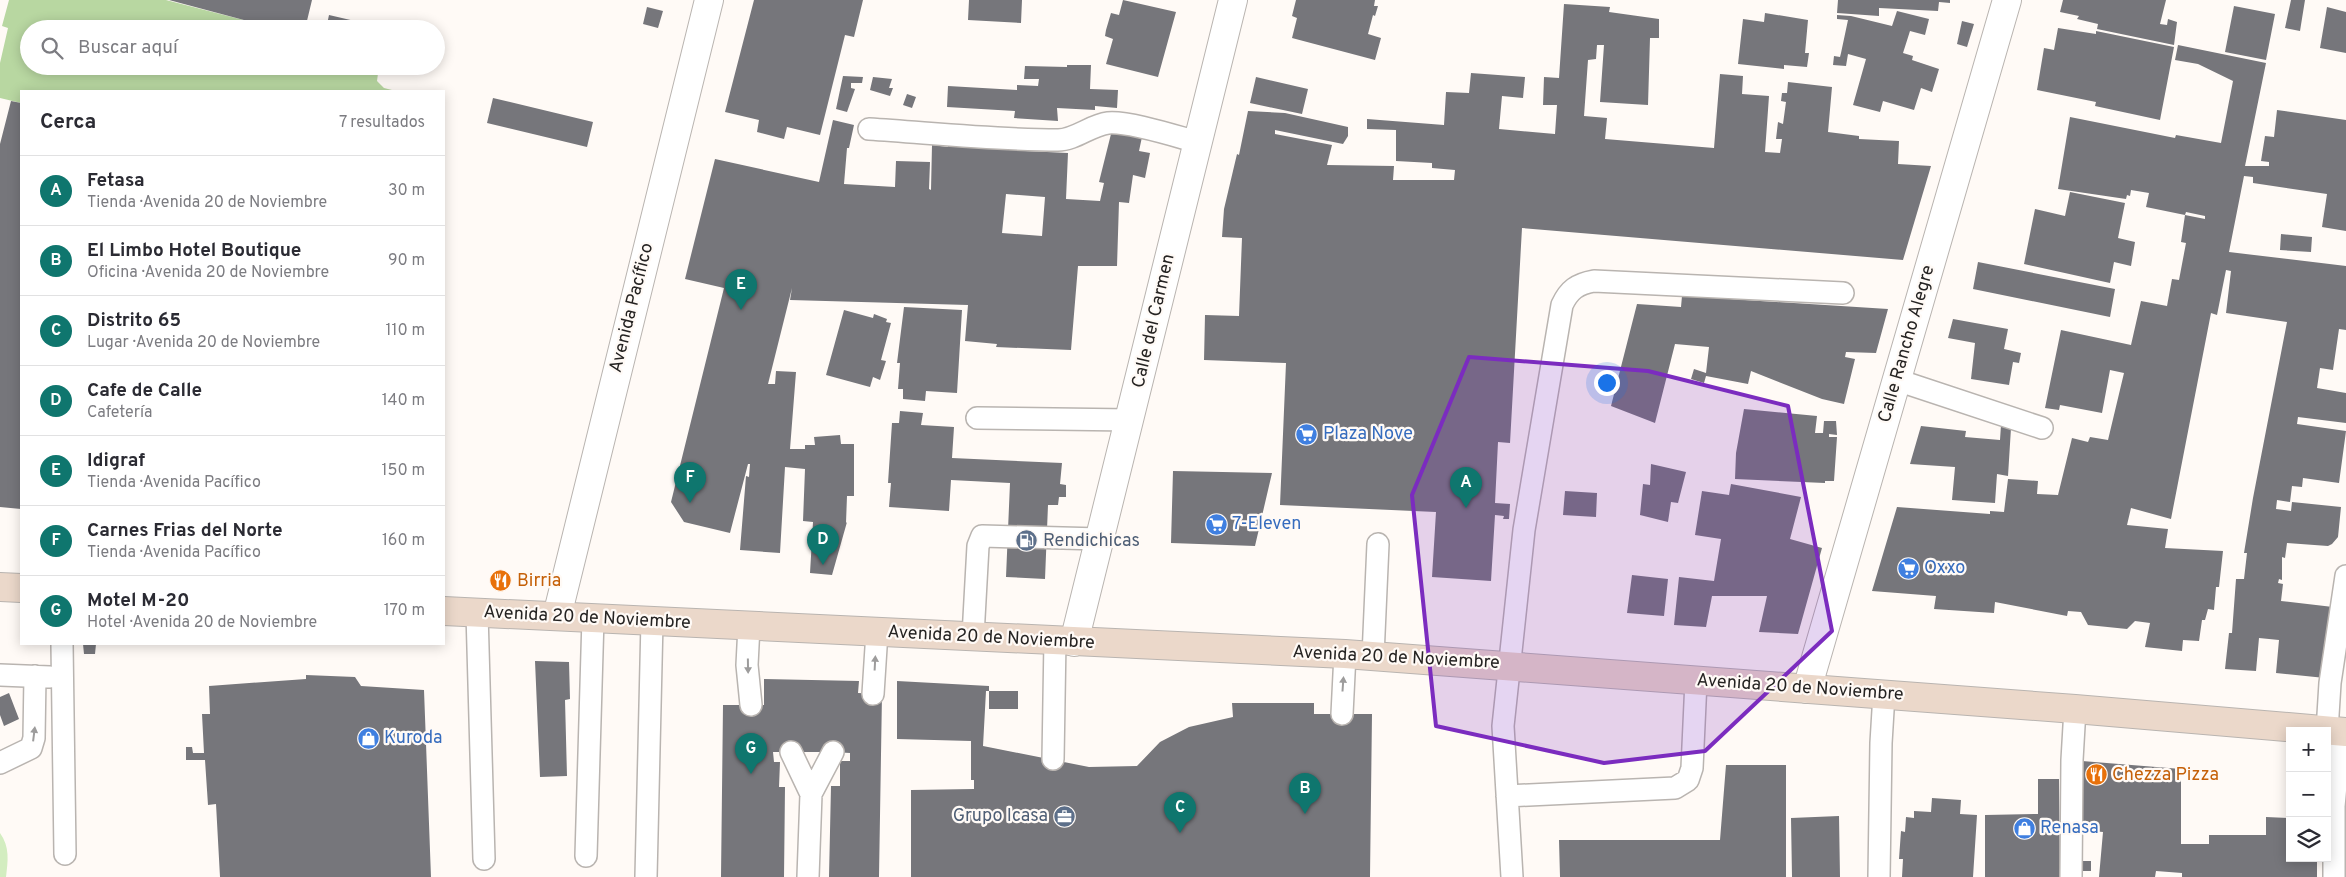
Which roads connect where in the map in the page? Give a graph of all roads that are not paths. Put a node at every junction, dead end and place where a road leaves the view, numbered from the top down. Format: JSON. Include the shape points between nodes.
{"nodes":[{"id":1,"x":709,"y":0,"type":"edge"},
{"id":2,"x":1233,"y":0,"type":"edge"},
{"id":3,"x":2007,"y":0,"type":"edge"},
{"id":4,"x":868,"y":129,"type":"dead end"},
{"id":5,"x":1197,"y":142,"type":"junction"},
{"id":6,"x":1843,"y":293,"type":"dead end"},
{"id":7,"x":1897,"y":380,"type":"junction"},
{"id":8,"x":976,"y":418,"type":"dead end"},
{"id":9,"x":1130,"y":420,"type":"junction"},
{"id":10,"x":2042,"y":428,"type":"dead end"},
{"id":11,"x":1100,"y":539,"type":"junction"},
{"id":12,"x":1378,"y":544,"type":"dead end"},
{"id":13,"x":2346,"y":576,"type":"edge"},
{"id":14,"x":0,"y":587,"type":"edge"},
{"id":15,"x":20,"y":588,"type":"edge"},
{"id":16,"x":445,"y":611,"type":"edge"},
{"id":17,"x":477,"y":613,"type":"junction"},
{"id":18,"x":557,"y":616,"type":"junction"},
{"id":19,"x":593,"y":618,"type":"junction"},
{"id":20,"x":652,"y":621,"type":"junction"},
{"id":21,"x":749,"y":626,"type":"junction"},
{"id":22,"x":876,"y":632,"type":"junction"},
{"id":23,"x":973,"y":636,"type":"junction"},
{"id":24,"x":1064,"y":641,"type":"junction"},
{"id":25,"x":62,"y":645,"type":"edge"},
{"id":26,"x":1345,"y":654,"type":"junction"},
{"id":27,"x":1373,"y":656,"type":"junction"},
{"id":28,"x":1509,"y":665,"type":"junction"},
{"id":29,"x":0,"y":675,"type":"edge"},
{"id":30,"x":35,"y":676,"type":"junction"},
{"id":31,"x":61,"y":678,"type":"junction"},
{"id":32,"x":1696,"y":681,"type":"junction"},
{"id":33,"x":1807,"y":689,"type":"junction"},
{"id":34,"x":873,"y":694,"type":"dead end"},
{"id":35,"x":1884,"y":694,"type":"junction"},
{"id":36,"x":751,"y":705,"type":"dead end"},
{"id":37,"x":2075,"y":708,"type":"junction"},
{"id":38,"x":1342,"y":714,"type":"dead end"},
{"id":39,"x":2338,"y":732,"type":"edge"},
{"id":40,"x":791,"y":752,"type":"dead end"},
{"id":41,"x":833,"y":752,"type":"dead end"},
{"id":42,"x":1053,"y":759,"type":"dead end"},
{"id":43,"x":0,"y":763,"type":"edge"},
{"id":44,"x":811,"y":794,"type":"junction"},
{"id":45,"x":1507,"y":796,"type":"junction"},
{"id":46,"x":65,"y":854,"type":"dead end"},
{"id":47,"x":586,"y":856,"type":"dead end"},
{"id":48,"x":484,"y":859,"type":"dead end"},
{"id":49,"x":646,"y":877,"type":"edge"},
{"id":50,"x":808,"y":877,"type":"edge"},
{"id":51,"x":1512,"y":877,"type":"edge"},
{"id":52,"x":1879,"y":877,"type":"edge"},
{"id":53,"x":2071,"y":877,"type":"edge"},
{"id":54,"x":2334,"y":877,"type":"edge"}],
"edges":[{"from":1,"to":18,"type":"street","name":"Avenida Pacífico"},
{"from":2,"to":5,"type":"street","name":"Calle del Carmen"},
{"from":3,"to":7,"type":"street","name":"Calle Rancho Alegre"},
{"from":4,"to":5,"type":"lane","via":[[1062,140],[1110,123]]},
{"from":5,"to":9,"type":"street","name":"Calle del Carmen"},
{"from":6,"to":28,"type":"lane","via":[[1594,281],[1580,283],[1568,293],[1562,305],[1524,530]]},
{"from":7,"to":10,"type":"lane"},
{"from":7,"to":33,"type":"street","name":"Calle Rancho Alegre"},
{"from":8,"to":9,"type":"lane"},
{"from":9,"to":11,"type":"street","name":"Calle del Carmen"},
{"from":11,"to":23,"type":"lane","via":[[982,536],[978,546]]},
{"from":11,"to":24,"type":"street","name":"Calle del Carmen"},
{"from":12,"to":27,"type":"lane"},
{"from":13,"to":39,"type":"lane","via":[[2330,683]]},
{"from":14,"to":15,"type":"main road"},
{"from":16,"to":17,"type":"main road","name":"Avenida 20 de Noviembre"},
{"from":17,"to":18,"type":"main road","name":"Avenida 20 de Noviembre"},
{"from":17,"to":48,"type":"lane"},
{"from":18,"to":19,"type":"main road","name":"Avenida 20 de Noviembre"},
{"from":19,"to":20,"type":"main road","name":"Avenida 20 de Noviembre"},
{"from":19,"to":47,"type":"lane"},
{"from":20,"to":21,"type":"main road","name":"Avenida 20 de Noviembre"},
{"from":20,"to":49,"type":"lane"},
{"from":21,"to":22,"type":"main road","name":"Avenida 20 de Noviembre"},
{"from":21,"to":36,"type":"lane","one_way":true,"via":[[747,665]]},
{"from":22,"to":23,"type":"main road","name":"Avenida 20 de Noviembre"},
{"from":34,"to":22,"type":"lane","one_way":true},
{"from":23,"to":24,"type":"main road","name":"Avenida 20 de Noviembre"},
{"from":24,"to":26,"type":"main road","name":"Avenida 20 de Noviembre"},
{"from":24,"to":42,"type":"lane"},
{"from":25,"to":31,"type":"lane"},
{"from":26,"to":27,"type":"main road","name":"Avenida 20 de Noviembre"},
{"from":38,"to":26,"type":"lane","one_way":true},
{"from":27,"to":28,"type":"main road","name":"Avenida 20 de Noviembre"},
{"from":28,"to":32,"type":"main road","name":"Avenida 20 de Noviembre"},
{"from":28,"to":45,"type":"lane","via":[[1503,726]]},
{"from":29,"to":30,"type":"lane"},
{"from":30,"to":31,"type":"lane"},
{"from":43,"to":30,"type":"lane","one_way":true,"via":[[31,748]]},
{"from":31,"to":46,"type":"lane"},
{"from":32,"to":33,"type":"main road","name":"Avenida 20 de Noviembre"},
{"from":32,"to":45,"type":"lane","via":[[1692,768],[1688,780],[1675,788]]},
{"from":33,"to":35,"type":"main road","name":"Avenida 20 de Noviembre"},
{"from":35,"to":37,"type":"main road","name":"Avenida 20 de Noviembre"},
{"from":35,"to":52,"type":"lane"},
{"from":37,"to":39,"type":"main road","name":"Avenida 20 de Noviembre"},
{"from":37,"to":53,"type":"lane"},
{"from":39,"to":54,"type":"lane"},
{"from":40,"to":44,"type":"lane"},
{"from":41,"to":44,"type":"lane"},
{"from":44,"to":50,"type":"lane"},
{"from":45,"to":51,"type":"lane"}]}
